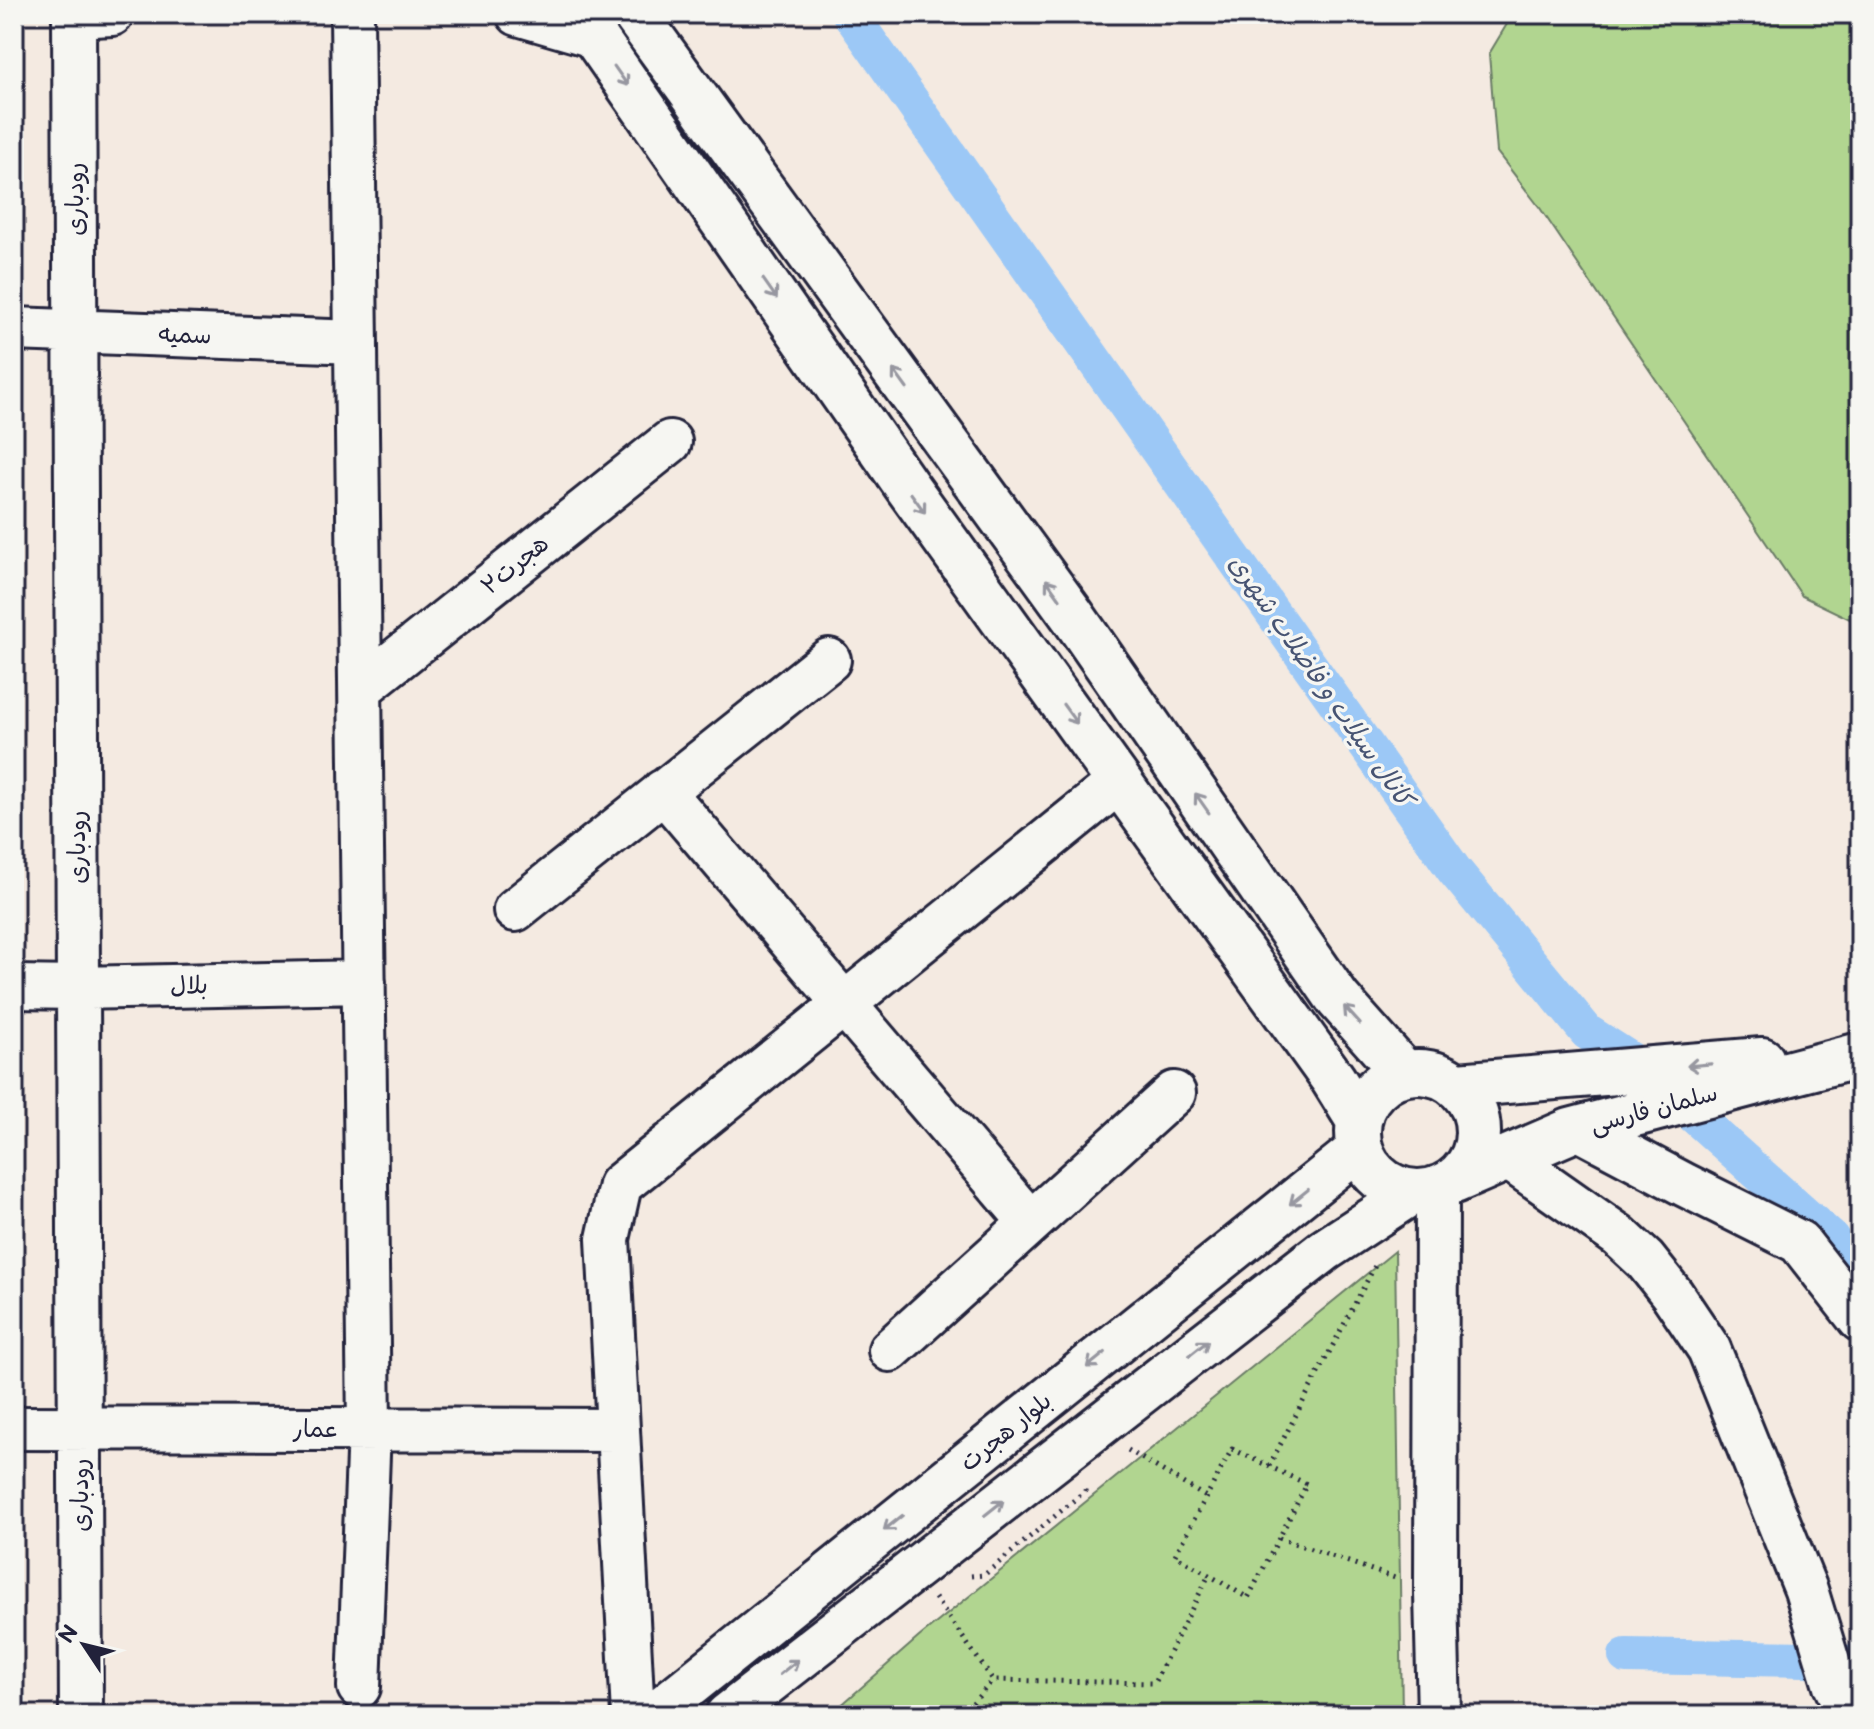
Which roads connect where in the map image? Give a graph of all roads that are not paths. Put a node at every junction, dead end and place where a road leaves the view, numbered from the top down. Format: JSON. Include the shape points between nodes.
{"nodes":[{"id":1,"x":112,"y":14,"type":"edge"},
{"id":2,"x":352,"y":14,"type":"edge"},
{"id":3,"x":518,"y":14,"type":"edge"},
{"id":4,"x":635,"y":14,"type":"edge"},
{"id":5,"x":584,"y":25,"type":"edge"},
{"id":6,"x":14,"y":329,"type":"edge"},
{"id":7,"x":75,"y":331,"type":"junction"},
{"id":8,"x":356,"y":342,"type":"junction"},
{"id":9,"x":670,"y":442,"type":"dead end"},
{"id":10,"x":829,"y":660,"type":"dead end"},
{"id":11,"x":361,"y":688,"type":"junction"},
{"id":12,"x":1119,"y":782,"type":"junction"},
{"id":13,"x":663,"y":791,"type":"junction"},
{"id":14,"x":515,"y":910,"type":"dead end"},
{"id":15,"x":364,"y":982,"type":"junction"},
{"id":16,"x":14,"y":987,"type":"edge"},
{"id":17,"x":78,"y":988,"type":"junction"},
{"id":18,"x":845,"y":1003,"type":"junction"},
{"id":19,"x":1860,"y":1054,"type":"edge"},
{"id":20,"x":1404,"y":1073,"type":"junction"},
{"id":21,"x":1458,"y":1085,"type":"junction"},
{"id":22,"x":1174,"y":1093,"type":"dead end"},
{"id":23,"x":1579,"y":1129,"type":"junction"},
{"id":24,"x":1359,"y":1135,"type":"junction"},
{"id":25,"x":1508,"y":1158,"type":"junction"},
{"id":26,"x":1434,"y":1188,"type":"junction"},
{"id":27,"x":1030,"y":1222,"type":"junction"},
{"id":28,"x":1860,"y":1320,"type":"edge"},
{"id":29,"x":890,"y":1350,"type":"dead end"},
{"id":30,"x":14,"y":1428,"type":"edge"},
{"id":31,"x":79,"y":1428,"type":"junction"},
{"id":32,"x":369,"y":1429,"type":"junction"},
{"id":33,"x":618,"y":1430,"type":"junction"},
{"id":34,"x":359,"y":1687,"type":"dead end"},
{"id":35,"x":81,"y":1715,"type":"edge"},
{"id":36,"x":633,"y":1715,"type":"edge"},
{"id":37,"x":653,"y":1715,"type":"edge"},
{"id":38,"x":727,"y":1715,"type":"edge"},
{"id":39,"x":1439,"y":1715,"type":"edge"},
{"id":40,"x":1849,"y":1715,"type":"edge"}],
"edges":[{"from":1,"to":7,"type":"street","name":"رودباری","via":[[74,16]]},
{"from":2,"to":8,"type":"street"},
{"from":3,"to":5,"type":"street"},
{"from":20,"to":4,"type":"street","one_way":true,"via":[[1338,999],[1072,615]]},
{"from":5,"to":12,"type":"street","one_way":true},
{"from":6,"to":7,"type":"street","name":"سمیه"},
{"from":7,"to":8,"type":"street","name":"سمیه"},
{"from":7,"to":17,"type":"street","name":"رودباری"},
{"from":8,"to":11,"type":"street"},
{"from":9,"to":11,"type":"street","name":"هجرت۲"},
{"from":10,"to":13,"type":"street"},
{"from":11,"to":15,"type":"street"},
{"from":12,"to":18,"type":"street"},
{"from":12,"to":24,"type":"street","via":[[1333,1079]]},
{"from":13,"to":14,"type":"street"},
{"from":13,"to":18,"type":"street"},
{"from":15,"to":17,"type":"street","name":"بلال"},
{"from":15,"to":32,"type":"street"},
{"from":16,"to":17,"type":"street","name":"بلال"},
{"from":17,"to":31,"type":"street","name":"رودباری"},
{"from":18,"to":27,"type":"street"},
{"from":18,"to":33,"type":"street","via":[[620,1185],[608,1239]]},
{"from":19,"to":21,"type":"street","one_way":true},
{"from":19,"to":23,"type":"street","name":"سلمان فارسی"},
{"from":20,"to":21,"type":"street","via":[[1441,1075]]},
{"from":20,"to":24,"type":"street","via":[[1374,1090],[1364,1104]]},
{"from":21,"to":26,"type":"street","via":[[1477,1116],[1475,1152],[1467,1169]]},
{"from":22,"to":27,"type":"street"},
{"from":23,"to":25,"type":"street","name":"سلمان فارسی"},
{"from":23,"to":28,"type":"street","via":[[1799,1242]]},
{"from":24,"to":26,"type":"street","via":[[1368,1166],[1381,1180],[1399,1189]]},
{"from":24,"to":37,"type":"street","name":"بلوار هجرت","one_way":true},
{"from":25,"to":26,"type":"street","name":"سلمان فارسی"},
{"from":25,"to":40,"type":"street","via":[[1645,1260],[1709,1349],[1806,1590]]},
{"from":38,"to":26,"type":"street","one_way":true,"via":[[921,1575],[1325,1250]]},
{"from":26,"to":39,"type":"street"},
{"from":27,"to":29,"type":"street"},
{"from":30,"to":31,"type":"street","name":"عمار"},
{"from":31,"to":32,"type":"street","name":"عمار"},
{"from":31,"to":35,"type":"street","name":"رودباری"},
{"from":32,"to":33,"type":"street","name":"عمار"},
{"from":32,"to":34,"type":"street"},
{"from":33,"to":36,"type":"street"}]}
